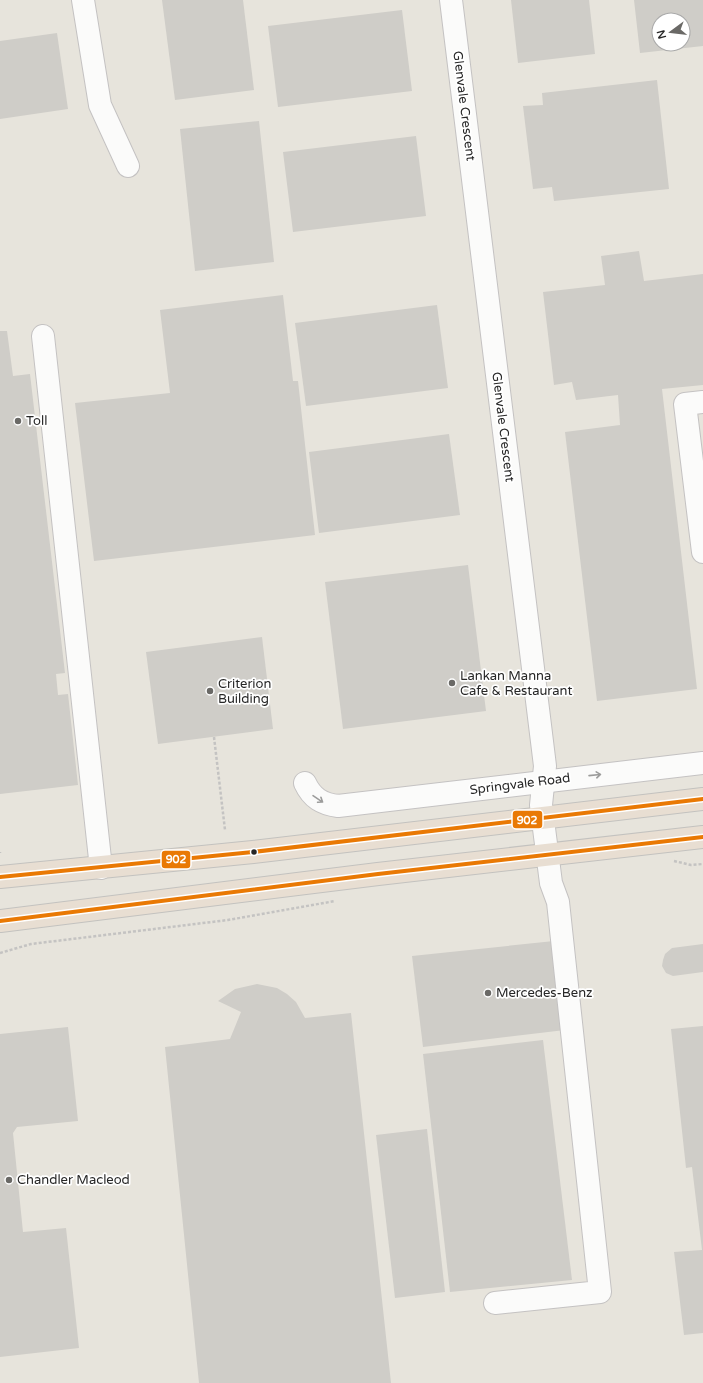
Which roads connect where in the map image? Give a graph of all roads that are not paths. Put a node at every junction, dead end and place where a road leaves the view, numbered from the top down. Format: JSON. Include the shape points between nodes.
{"nodes":[{"id":1,"x":83,"y":0,"type":"edge"},
{"id":2,"x":450,"y":0,"type":"edge"},
{"id":3,"x":128,"y":166,"type":"dead end"},
{"id":4,"x":43,"y":336,"type":"dead end"},
{"id":5,"x":703,"y":402,"type":"edge"},
{"id":6,"x":703,"y":552,"type":"edge"},
{"id":7,"x":703,"y":763,"type":"edge"},
{"id":8,"x":542,"y":781,"type":"junction"},
{"id":9,"x":305,"y":783,"type":"dead end"},
{"id":10,"x":703,"y":799,"type":"edge"},
{"id":11,"x":542,"y":818,"type":"junction"},
{"id":12,"x":703,"y":837,"type":"edge"},
{"id":13,"x":548,"y":855,"type":"junction"},
{"id":14,"x":102,"y":868,"type":"junction"},
{"id":15,"x":0,"y":877,"type":"edge"},
{"id":16,"x":0,"y":921,"type":"edge"},
{"id":17,"x":495,"y":1303,"type":"dead end"}],
"edges":[{"from":1,"to":3,"type":"street","via":[[100,106]]},
{"from":2,"to":8,"type":"street","name":"Glenvale Crescent","via":[[545,766]]},
{"from":4,"to":14,"type":"street"},
{"from":5,"to":6,"type":"street","via":[[685,404]]},
{"from":8,"to":7,"type":"street","name":"Springvale Road","one_way":true},
{"from":9,"to":8,"type":"street","name":"Springvale Road","one_way":true,"via":[[311,794],[323,803],[338,806]]},
{"from":8,"to":11,"type":"street","name":"Glenvale Crescent"},
{"from":10,"to":11,"type":"highway"},
{"from":11,"to":13,"type":"street","name":"Glenvale Crescent"},
{"from":11,"to":14,"type":"highway"},
{"from":12,"to":13,"type":"highway"},
{"from":13,"to":16,"type":"highway"},
{"from":13,"to":17,"type":"street","name":"Glenvale Crescent","via":[[551,883],[558,902],[600,1292]]},
{"from":14,"to":15,"type":"highway"}]}
